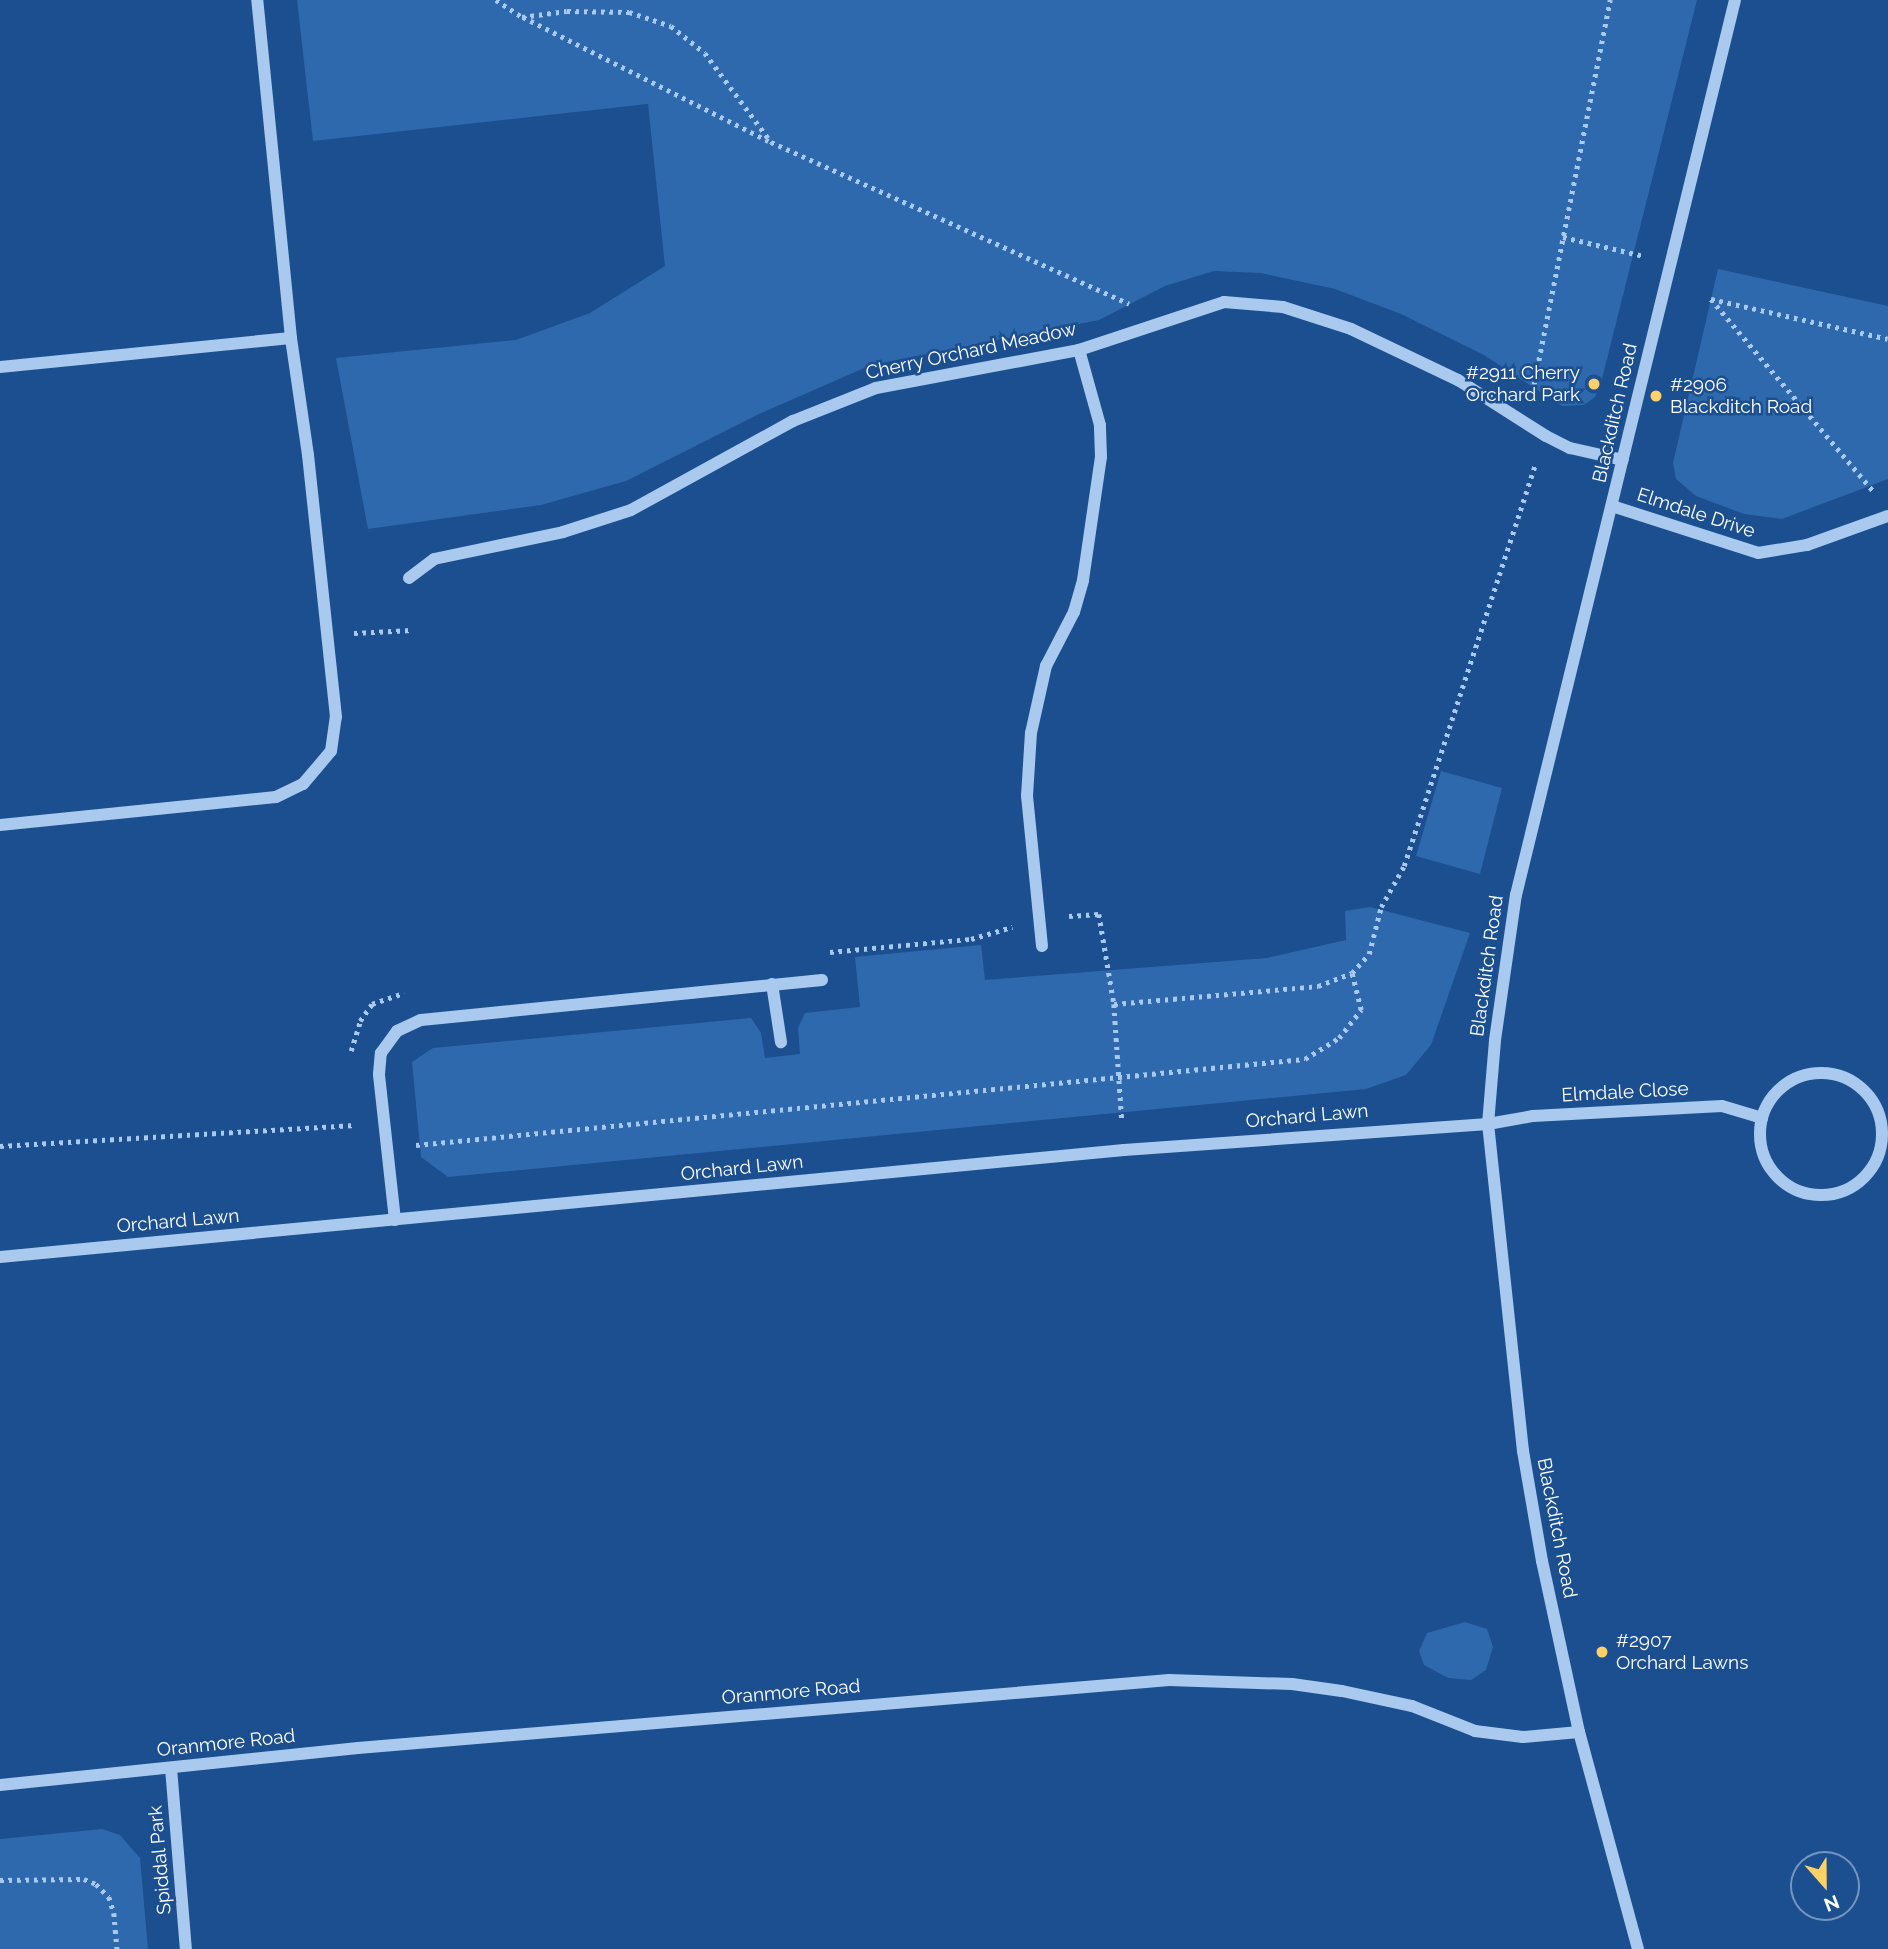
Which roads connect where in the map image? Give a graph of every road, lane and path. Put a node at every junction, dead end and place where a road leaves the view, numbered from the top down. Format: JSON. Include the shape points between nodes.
{"nodes":[{"id":1,"x":257,"y":0,"type":"edge"},
{"id":2,"x":496,"y":0,"type":"edge"},
{"id":3,"x":1735,"y":0,"type":"edge"},
{"id":4,"x":522,"y":17,"type":"junction"},
{"id":5,"x":771,"y":142,"type":"junction"},
{"id":6,"x":1563,"y":237,"type":"dead end"},
{"id":7,"x":1673,"y":263,"type":"junction"},
{"id":8,"x":1157,"y":325,"type":"junction"},
{"id":9,"x":291,"y":338,"type":"junction"},
{"id":10,"x":1888,"y":339,"type":"edge"},
{"id":11,"x":1079,"y":350,"type":"junction"},
{"id":12,"x":0,"y":367,"type":"edge"},
{"id":13,"x":1623,"y":460,"type":"junction"},
{"id":14,"x":1879,"y":499,"type":"dead end"},
{"id":15,"x":1612,"y":506,"type":"junction"},
{"id":16,"x":1888,"y":516,"type":"edge"},
{"id":17,"x":409,"y":578,"type":"dead end"},
{"id":18,"x":412,"y":630,"type":"dead end"},
{"id":19,"x":327,"y":635,"type":"junction"},
{"id":20,"x":0,"y":825,"type":"edge"},
{"id":21,"x":1042,"y":946,"type":"dead end"},
{"id":22,"x":1352,"y":974,"type":"dead end"},
{"id":23,"x":822,"y":980,"type":"dead end"},
{"id":24,"x":772,"y":984,"type":"junction"},
{"id":25,"x":1114,"y":1004,"type":"dead end"},
{"id":26,"x":781,"y":1042,"type":"dead end"},
{"id":27,"x":1119,"y":1078,"type":"junction"},
{"id":28,"x":1762,"y":1118,"type":"junction"},
{"id":29,"x":1488,"y":1124,"type":"junction"},
{"id":30,"x":356,"y":1125,"type":"dead end"},
{"id":31,"x":387,"y":1147,"type":"junction"},
{"id":32,"x":1124,"y":1150,"type":"junction"},
{"id":33,"x":395,"y":1220,"type":"junction"},
{"id":34,"x":0,"y":1256,"type":"edge"},
{"id":35,"x":1579,"y":1731,"type":"junction"},
{"id":36,"x":171,"y":1768,"type":"junction"},
{"id":37,"x":0,"y":1785,"type":"edge"},
{"id":38,"x":0,"y":1880,"type":"edge"},
{"id":39,"x":117,"y":1949,"type":"edge"},
{"id":40,"x":186,"y":1949,"type":"edge"},
{"id":41,"x":1638,"y":1949,"type":"edge"}],
"edges":[{"from":1,"to":9,"type":"street"},
{"from":2,"to":4,"type":"path"},
{"from":3,"to":7,"type":"street","name":"Blackditch Road"},
{"from":4,"to":5,"type":"path"},
{"from":4,"to":5,"type":"path","via":[[567,11],[629,12],[671,26],[705,53]]},
{"from":5,"to":8,"type":"path","via":[[1120,297]]},
{"from":6,"to":7,"type":"path"},
{"from":7,"to":13,"type":"street","name":"Blackditch Road"},
{"from":8,"to":11,"type":"street","name":"Cherry Orchard Meadow"},
{"from":8,"to":13,"type":"street","name":"Cherry Orchard Meadow","via":[[1224,302],[1283,307],[1399,349],[1570,448]]},
{"from":9,"to":12,"type":"street"},
{"from":9,"to":19,"type":"street"},
{"from":10,"to":14,"type":"path","via":[[1711,299]]},
{"from":11,"to":17,"type":"street","name":"Cherry Orchard Meadow","via":[[876,388],[793,421],[631,510],[563,532],[433,559]]},
{"from":11,"to":21,"type":"street","via":[[1100,425],[1101,457],[1083,580],[1074,612],[1046,666],[1031,733],[1027,796]]},
{"from":13,"to":15,"type":"street","name":"Blackditch Road"},
{"from":15,"to":16,"type":"street","name":"Elmdale Drive","via":[[1758,552],[1807,545]]},
{"from":15,"to":29,"type":"street","name":"Blackditch Road","via":[[1516,895]]},
{"from":18,"to":19,"type":"path"},
{"from":19,"to":20,"type":"street","via":[[336,718],[331,751],[303,785],[276,797]]},
{"from":22,"to":27,"type":"path","via":[[1361,1010],[1339,1038],[1305,1059]]},
{"from":23,"to":24,"type":"street"},
{"from":24,"to":26,"type":"street"},
{"from":24,"to":31,"type":"street","via":[[421,1020],[397,1031],[381,1054]]},
{"from":25,"to":27,"type":"path"},
{"from":27,"to":31,"type":"path"},
{"from":27,"to":32,"type":"path"},
{"from":28,"to":28,"type":"street","via":[[1770,1100],[1793,1081],[1822,1073],[1842,1076],[1872,1101],[1881,1119],[1877,1159],[1850,1188],[1810,1195],[1775,1175],[1762,1148]]},
{"from":28,"to":29,"type":"street","name":"Elmdale Close","via":[[1722,1106],[1533,1116]]},
{"from":29,"to":32,"type":"street","name":"Orchard Lawn"},
{"from":29,"to":35,"type":"street","name":"Blackditch Road","via":[[1522,1451]]},
{"from":30,"to":31,"type":"path"},
{"from":31,"to":33,"type":"street"},
{"from":32,"to":33,"type":"street","name":"Orchard Lawn"},
{"from":33,"to":34,"type":"street","name":"Orchard Lawn"},
{"from":35,"to":36,"type":"street","name":"Oranmore Road","via":[[1523,1737],[1475,1731],[1412,1706],[1342,1691],[1292,1684],[1168,1680]]},
{"from":35,"to":41,"type":"street","name":"Blackditch Road"},
{"from":36,"to":37,"type":"street","name":"Oranmore Road"},
{"from":36,"to":40,"type":"street","name":"Spiddal Park"},
{"from":38,"to":39,"type":"path","via":[[84,1879],[96,1884],[111,1905]]}]}
